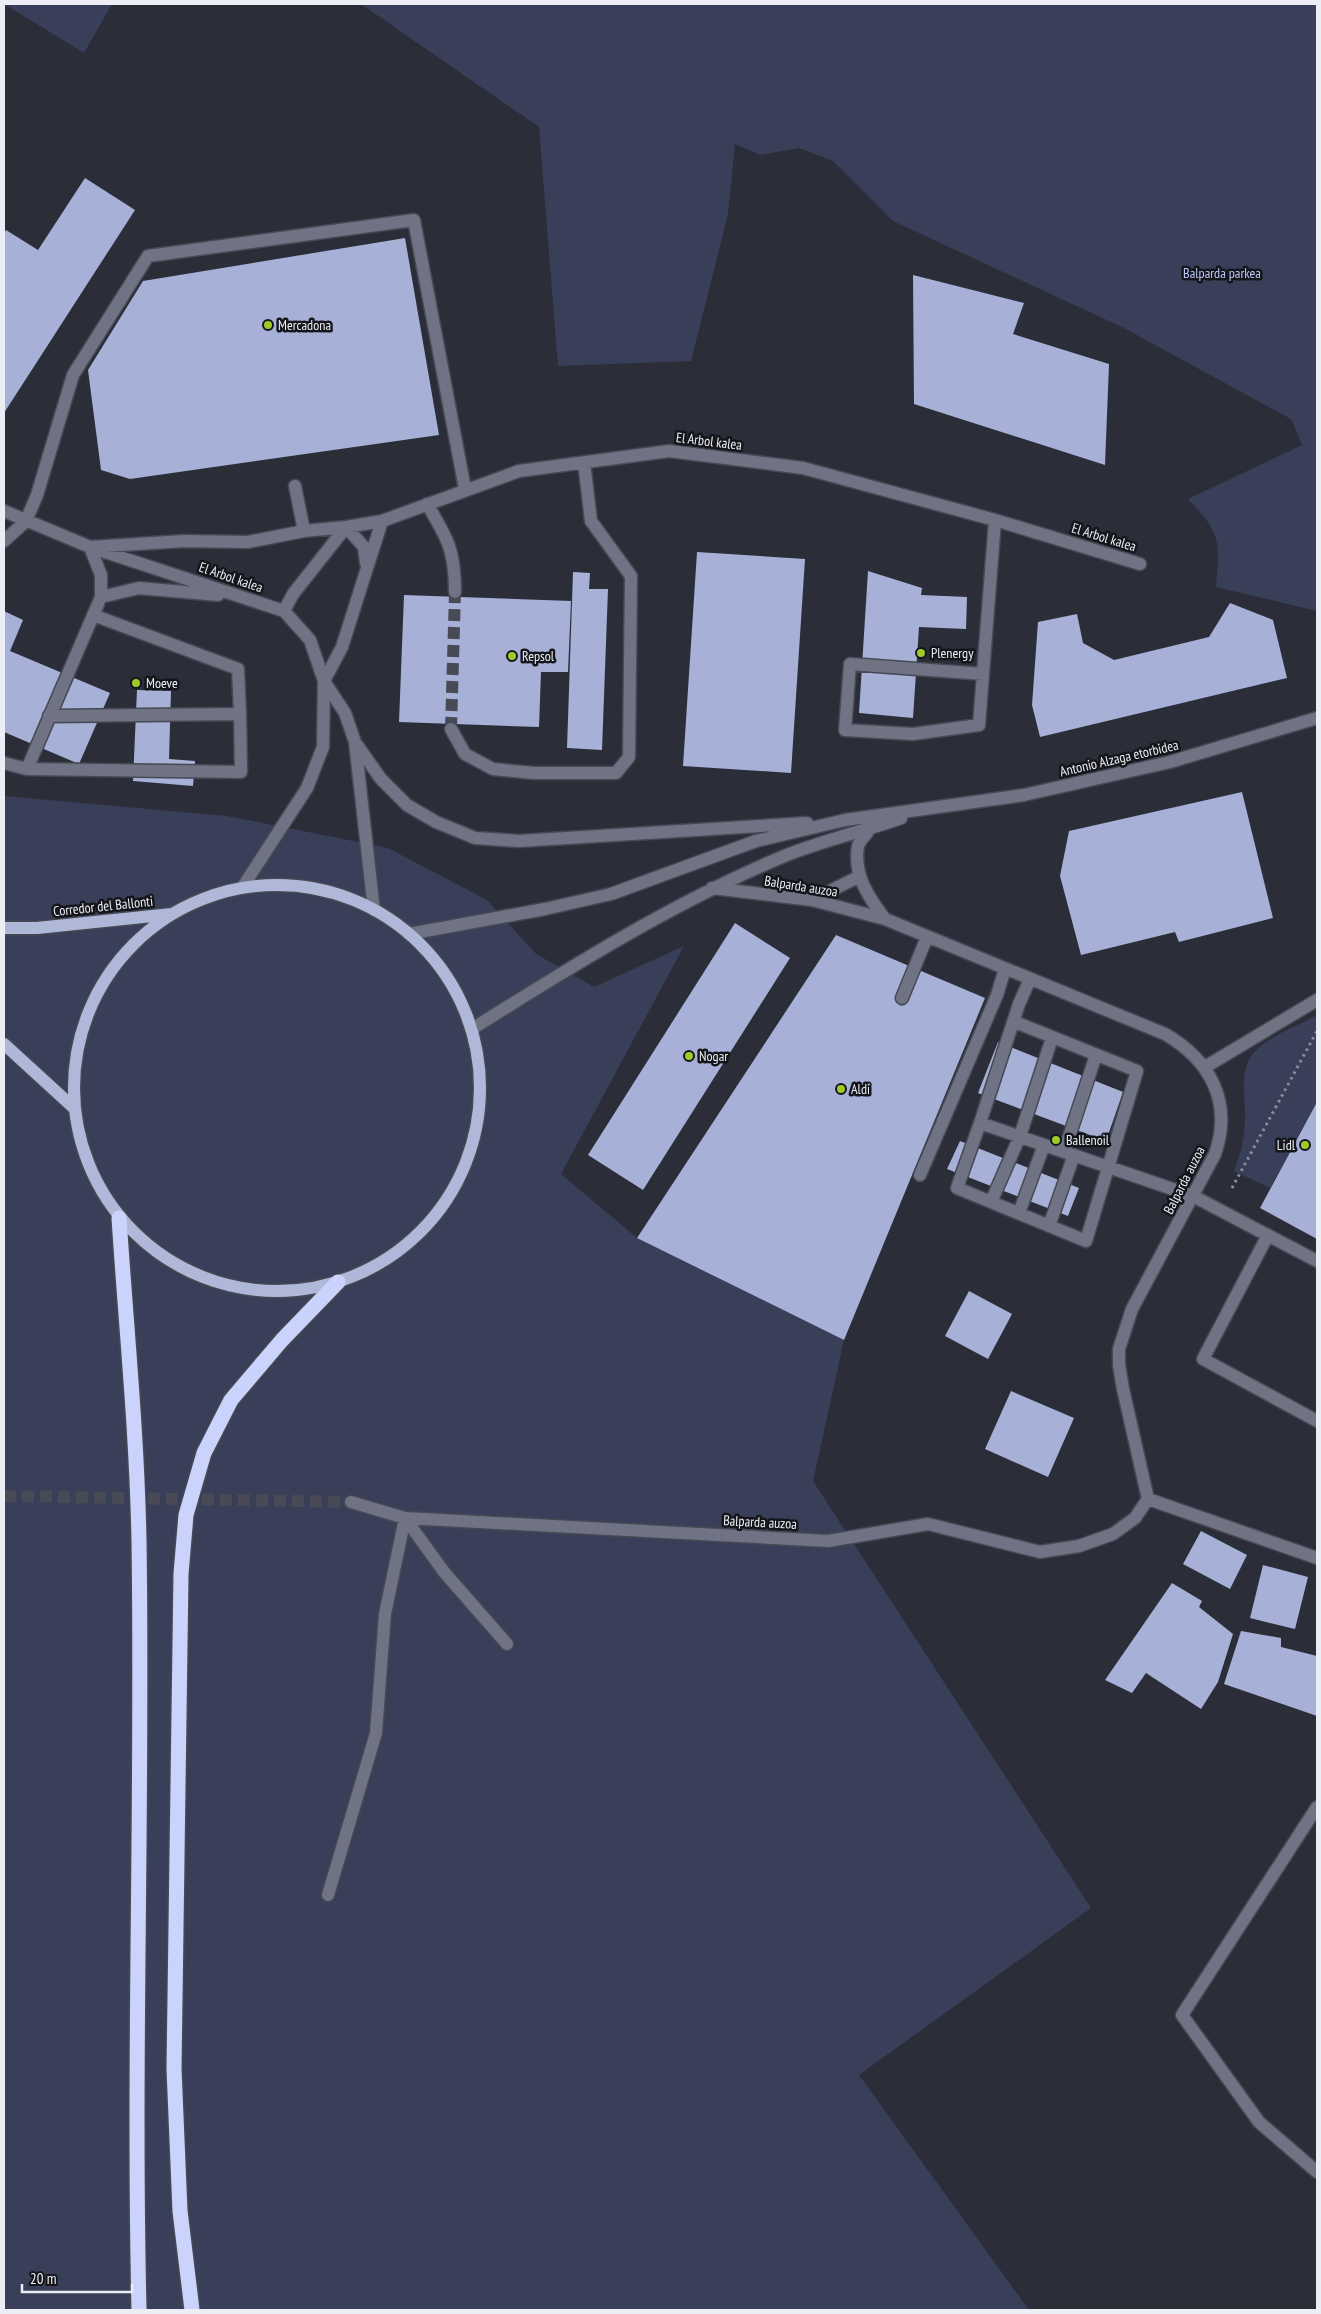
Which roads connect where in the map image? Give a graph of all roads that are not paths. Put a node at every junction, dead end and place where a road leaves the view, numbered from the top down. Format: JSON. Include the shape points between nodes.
{"nodes":[{"id":1,"x":584,"y":462,"type":"junction"},
{"id":2,"x":295,"y":486,"type":"dead end"},
{"id":3,"x":465,"y":489,"type":"junction"},
{"id":4,"x":427,"y":504,"type":"junction"},
{"id":5,"x":4,"y":511,"type":"edge"},
{"id":6,"x":996,"y":520,"type":"junction"},
{"id":7,"x":26,"y":521,"type":"junction"},
{"id":8,"x":382,"y":521,"type":"junction"},
{"id":9,"x":346,"y":527,"type":"junction"},
{"id":10,"x":304,"y":530,"type":"junction"},
{"id":11,"x":4,"y":541,"type":"edge"},
{"id":12,"x":90,"y":547,"type":"junction"},
{"id":13,"x":1140,"y":564,"type":"dead end"},
{"id":14,"x":367,"y":566,"type":"junction"},
{"id":15,"x":455,"y":592,"type":"tunnel mouth"},
{"id":16,"x":100,"y":597,"type":"junction"},
{"id":17,"x":284,"y":611,"type":"junction"},
{"id":18,"x":93,"y":615,"type":"junction"},
{"id":19,"x":983,"y":674,"type":"junction"},
{"id":20,"x":324,"y":681,"type":"junction"},
{"id":21,"x":240,"y":714,"type":"junction"},
{"id":22,"x":49,"y":716,"type":"junction"},
{"id":23,"x":1317,"y":718,"type":"edge"},
{"id":24,"x":451,"y":729,"type":"tunnel mouth"},
{"id":25,"x":355,"y":742,"type":"junction"},
{"id":26,"x":4,"y":762,"type":"edge"},
{"id":27,"x":27,"y":770,"type":"junction"},
{"id":28,"x":924,"y":810,"type":"junction"},
{"id":29,"x":845,"y":820,"type":"junction"},
{"id":30,"x":869,"y":830,"type":"junction"},
{"id":31,"x":860,"y":876,"type":"junction"},
{"id":32,"x":242,"y":888,"type":"junction"},
{"id":33,"x":712,"y":888,"type":"junction"},
{"id":34,"x":812,"y":900,"type":"junction"},
{"id":35,"x":374,"y":910,"type":"junction"},
{"id":36,"x":172,"y":914,"type":"junction"},
{"id":37,"x":885,"y":919,"type":"junction"},
{"id":38,"x":4,"y":928,"type":"edge"},
{"id":39,"x":409,"y":934,"type":"junction"},
{"id":40,"x":927,"y":937,"type":"junction"},
{"id":41,"x":1005,"y":969,"type":"junction"},
{"id":42,"x":1030,"y":979,"type":"junction"},
{"id":43,"x":902,"y":998,"type":"dead end"},
{"id":44,"x":1317,"y":1000,"type":"edge"},
{"id":45,"x":1015,"y":1022,"type":"junction"},
{"id":46,"x":472,"y":1029,"type":"junction"},
{"id":47,"x":1052,"y":1038,"type":"junction"},
{"id":48,"x":4,"y":1044,"type":"edge"},
{"id":49,"x":1096,"y":1055,"type":"junction"},
{"id":50,"x":1205,"y":1067,"type":"junction"},
{"id":51,"x":74,"y":1108,"type":"junction"},
{"id":52,"x":980,"y":1123,"type":"junction"},
{"id":53,"x":1020,"y":1136,"type":"junction"},
{"id":54,"x":1044,"y":1145,"type":"junction"},
{"id":55,"x":1069,"y":1153,"type":"junction"},
{"id":56,"x":1107,"y":1166,"type":"junction"},
{"id":57,"x":920,"y":1175,"type":"dead end"},
{"id":58,"x":1193,"y":1196,"type":"junction"},
{"id":59,"x":991,"y":1202,"type":"junction"},
{"id":60,"x":1019,"y":1213,"type":"junction"},
{"id":61,"x":119,"y":1218,"type":"junction"},
{"id":62,"x":1049,"y":1226,"type":"junction"},
{"id":63,"x":1268,"y":1235,"type":"junction"},
{"id":64,"x":1317,"y":1261,"type":"edge"},
{"id":65,"x":338,"y":1282,"type":"junction"},
{"id":66,"x":1317,"y":1421,"type":"edge"},
{"id":67,"x":1148,"y":1499,"type":"junction"},
{"id":68,"x":351,"y":1502,"type":"tunnel mouth"},
{"id":69,"x":405,"y":1518,"type":"junction"},
{"id":70,"x":1317,"y":1558,"type":"edge"},
{"id":71,"x":506,"y":1644,"type":"dead end"},
{"id":72,"x":1317,"y":1807,"type":"edge"},
{"id":73,"x":328,"y":1895,"type":"dead end"},
{"id":74,"x":1317,"y":2172,"type":"edge"},
{"id":75,"x":139,"y":2310,"type":"edge"},
{"id":76,"x":192,"y":2310,"type":"edge"}],
"edges":[{"from":1,"to":3,"type":"street","name":"El Arbol kalea","via":[[519,470]]},
{"from":1,"to":6,"type":"street","name":"El Arbol kalea","via":[[669,451],[803,468]]},
{"from":1,"to":24,"type":"street","via":[[592,521],[631,576],[629,757],[616,773],[534,773],[493,769],[465,754]]},
{"from":2,"to":10,"type":"street"},
{"from":3,"to":4,"type":"street","name":"El Arbol kalea"},
{"from":3,"to":7,"type":"street","via":[[414,220],[148,256],[73,376]]},
{"from":4,"to":8,"type":"street","name":"El Arbol kalea"},
{"from":4,"to":15,"type":"street","via":[[448,539],[455,563]]},
{"from":5,"to":7,"type":"street","name":"El Arbol kalea"},
{"from":6,"to":13,"type":"street","name":"El Arbol kalea"},
{"from":6,"to":19,"type":"street"},
{"from":7,"to":11,"type":"street"},
{"from":7,"to":12,"type":"street","name":"El Arbol kalea"},
{"from":8,"to":9,"type":"street","name":"El Arbol kalea"},
{"from":8,"to":14,"type":"street","name":"El Arbol kalea"},
{"from":9,"to":10,"type":"street","name":"El Arbol kalea"},
{"from":9,"to":14,"type":"street","via":[[364,548]]},
{"from":9,"to":17,"type":"street","via":[[293,594]]},
{"from":10,"to":12,"type":"street","name":"El Arbol kalea","via":[[248,542],[184,541]]},
{"from":12,"to":16,"type":"street","via":[[101,575]]},
{"from":12,"to":17,"type":"street","name":"El Arbol kalea"},
{"from":14,"to":20,"type":"street","name":"El Arbol kalea","via":[[342,646]]},
{"from":16,"to":17,"type":"street","via":[[139,588],[208,593]]},
{"from":16,"to":18,"type":"street"},
{"from":17,"to":20,"type":"street","name":"El Arbol kalea","via":[[310,640]]},
{"from":18,"to":21,"type":"street","via":[[238,669]]},
{"from":18,"to":22,"type":"street"},
{"from":19,"to":19,"type":"street","via":[[850,664],[845,730],[913,734],[979,725]]},
{"from":20,"to":25,"type":"street","name":"El Arbol kalea","via":[[345,713]]},
{"from":20,"to":32,"type":"street","name":"El Arbol kalea","via":[[323,747],[307,788]]},
{"from":21,"to":22,"type":"street"},
{"from":21,"to":27,"type":"street","via":[[241,772]]},
{"from":22,"to":27,"type":"street"},
{"from":23,"to":28,"type":"street","name":"Antonio Alzaga etorbidea","via":[[1170,762],[1024,795]]},
{"from":25,"to":29,"type":"street","via":[[380,779],[407,805],[436,822],[476,838],[519,841]]},
{"from":25,"to":35,"type":"street","name":"El Arbol kalea"},
{"from":26,"to":27,"type":"street"},
{"from":28,"to":29,"type":"street"},
{"from":28,"to":30,"type":"street"},
{"from":29,"to":39,"type":"street","via":[[756,841],[611,894]]},
{"from":30,"to":31,"type":"street","name":"Balparda auzoa","via":[[858,846]]},
{"from":30,"to":33,"type":"street","via":[[784,856]]},
{"from":31,"to":34,"type":"street"},
{"from":31,"to":37,"type":"street","name":"Balparda auzoa","via":[[866,895]]},
{"from":32,"to":35,"type":"main road","via":[[276,885],[310,888]]},
{"from":32,"to":36,"type":"main road","via":[[206,898]]},
{"from":33,"to":34,"type":"street","name":"Balparda auzoa"},
{"from":33,"to":46,"type":"street","via":[[580,961]]},
{"from":34,"to":37,"type":"street","name":"Balparda auzoa"},
{"from":35,"to":39,"type":"main road"},
{"from":36,"to":38,"type":"main road","name":"Corredor del Ballonti","via":[[38,928]]},
{"from":36,"to":51,"type":"main road","via":[[136,942],[106,977],[90,1010],[74,1063]]},
{"from":37,"to":40,"type":"street","name":"Balparda auzoa"},
{"from":39,"to":46,"type":"main road","via":[[436,962],[457,994]]},
{"from":40,"to":41,"type":"street","name":"Balparda auzoa"},
{"from":40,"to":43,"type":"street"},
{"from":41,"to":42,"type":"street","name":"Balparda auzoa"},
{"from":41,"to":57,"type":"street"},
{"from":42,"to":45,"type":"street"},
{"from":42,"to":50,"type":"street","name":"Balparda auzoa","via":[[1165,1034],[1182,1044]]},
{"from":44,"to":50,"type":"street"},
{"from":45,"to":47,"type":"street"},
{"from":45,"to":52,"type":"street"},
{"from":46,"to":65,"type":"main road","via":[[481,1081],[476,1134],[457,1183],[427,1226],[386,1260]]},
{"from":47,"to":49,"type":"street"},
{"from":47,"to":53,"type":"street"},
{"from":48,"to":51,"type":"main road"},
{"from":49,"to":55,"type":"street"},
{"from":49,"to":56,"type":"street","via":[[1137,1071]]},
{"from":50,"to":58,"type":"street","name":"Balparda auzoa","via":[[1217,1092],[1222,1127],[1215,1154]]},
{"from":51,"to":61,"type":"main road","via":[[81,1148],[97,1185]]},
{"from":52,"to":53,"type":"street"},
{"from":52,"to":59,"type":"street","via":[[957,1188]]},
{"from":53,"to":54,"type":"street"},
{"from":53,"to":59,"type":"street"},
{"from":54,"to":55,"type":"street"},
{"from":54,"to":60,"type":"street"},
{"from":55,"to":56,"type":"street"},
{"from":55,"to":62,"type":"street"},
{"from":56,"to":58,"type":"street"},
{"from":56,"to":62,"type":"street","via":[[1086,1241]]},
{"from":58,"to":63,"type":"street"},
{"from":58,"to":67,"type":"street","name":"Balparda auzoa","via":[[1132,1309],[1119,1348],[1123,1389]]},
{"from":59,"to":60,"type":"street"},
{"from":60,"to":62,"type":"street"},
{"from":61,"to":65,"type":"main road","via":[[154,1251],[196,1275],[242,1289],[291,1291]]},
{"from":61,"to":75,"type":"highway","via":[[139,1537]]},
{"from":63,"to":64,"type":"street"},
{"from":63,"to":66,"type":"street","via":[[1203,1359]]},
{"from":65,"to":76,"type":"highway","via":[[282,1340],[231,1400],[204,1453],[186,1515],[181,1574],[174,2069],[180,2210]]},
{"from":67,"to":69,"type":"street","name":"Balparda auzoa","via":[[1135,1518],[1113,1534],[1079,1546],[1040,1552],[928,1524],[828,1541]]},
{"from":67,"to":70,"type":"street"},
{"from":68,"to":69,"type":"street","name":"Balparda auzoa"},
{"from":69,"to":71,"type":"street","via":[[444,1572]]},
{"from":69,"to":73,"type":"street","via":[[385,1614],[376,1733]]},
{"from":72,"to":74,"type":"street","via":[[1182,2015],[1259,2122]]}]}
